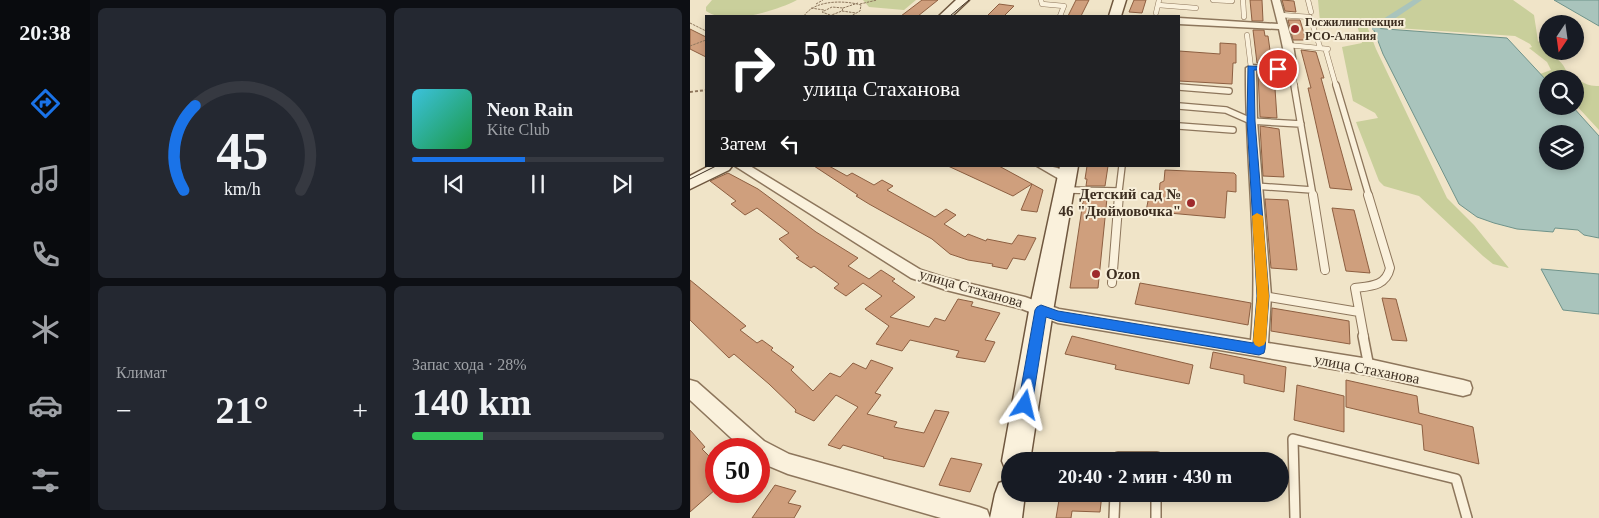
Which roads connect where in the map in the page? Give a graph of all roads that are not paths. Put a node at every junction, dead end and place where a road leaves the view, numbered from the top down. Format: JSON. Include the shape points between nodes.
{"nodes":[{"id":1,"x":1041,"y":0,"type":"edge"},
{"id":2,"x":1120,"y":0,"type":"edge"},
{"id":3,"x":1159,"y":0,"type":"edge"},
{"id":4,"x":1213,"y":0,"type":"edge"},
{"id":5,"x":1244,"y":0,"type":"edge"},
{"id":6,"x":1276,"y":0,"type":"edge"},
{"id":7,"x":1308,"y":0,"type":"edge"},
{"id":8,"x":1232,"y":1,"type":"edge"},
{"id":9,"x":968,"y":2,"type":"edge"},
{"id":10,"x":1158,"y":6,"type":"junction"},
{"id":11,"x":1196,"y":8,"type":"dead end"},
{"id":12,"x":1310,"y":12,"type":"dead end"},
{"id":13,"x":1156,"y":13,"type":"dead end"},
{"id":14,"x":947,"y":15,"type":"edge"},
{"id":15,"x":962,"y":15,"type":"edge"},
{"id":16,"x":1060,"y":15,"type":"edge"},
{"id":17,"x":1115,"y":15,"type":"edge"},
{"id":18,"x":1280,"y":15,"type":"junction"},
{"id":19,"x":1244,"y":17,"type":"dead end"},
{"id":20,"x":1180,"y":21,"type":"edge"},
{"id":21,"x":1282,"y":27,"type":"junction"},
{"id":22,"x":1247,"y":35,"type":"dead end"},
{"id":23,"x":1288,"y":45,"type":"junction"},
{"id":24,"x":1320,"y":47,"type":"junction"},
{"id":25,"x":1251,"y":68,"type":"junction"},
{"id":26,"x":1292,"y":70,"type":"junction"},
{"id":27,"x":1180,"y":87,"type":"edge"},
{"id":28,"x":1229,"y":90,"type":"dead end"},
{"id":29,"x":1180,"y":106,"type":"edge"},
{"id":30,"x":1251,"y":121,"type":"junction"},
{"id":31,"x":1301,"y":124,"type":"junction"},
{"id":32,"x":1180,"y":126,"type":"edge"},
{"id":33,"x":1233,"y":130,"type":"dead end"},
{"id":34,"x":705,"y":164,"type":"edge"},
{"id":35,"x":721,"y":167,"type":"edge"},
{"id":36,"x":743,"y":167,"type":"edge"},
{"id":37,"x":1045,"y":167,"type":"edge"},
{"id":38,"x":1122,"y":167,"type":"edge"},
{"id":39,"x":690,"y":171,"type":"edge"},
{"id":40,"x":1066,"y":178,"type":"edge"},
{"id":41,"x":690,"y":182,"type":"edge"},
{"id":42,"x":1255,"y":186,"type":"junction"},
{"id":43,"x":1312,"y":190,"type":"junction"},
{"id":44,"x":1119,"y":191,"type":"junction"},
{"id":45,"x":1325,"y":270,"type":"dead end"},
{"id":46,"x":1112,"y":283,"type":"dead end"},
{"id":47,"x":1263,"y":296,"type":"junction"},
{"id":48,"x":1041,"y":310,"type":"junction"},
{"id":49,"x":1359,"y":312,"type":"junction"},
{"id":50,"x":1259,"y":349,"type":"junction"},
{"id":51,"x":1369,"y":367,"type":"junction"},
{"id":52,"x":690,"y":388,"type":"edge"},
{"id":53,"x":1463,"y":388,"type":"dead end"},
{"id":54,"x":746,"y":438,"type":"edge"},
{"id":55,"x":1017,"y":452,"type":"edge"},
{"id":56,"x":770,"y":456,"type":"edge"},
{"id":57,"x":1009,"y":502,"type":"edge"},
{"id":58,"x":1115,"y":502,"type":"edge"},
{"id":59,"x":1156,"y":502,"type":"edge"},
{"id":60,"x":978,"y":518,"type":"edge"},
{"id":61,"x":1006,"y":518,"type":"edge"},
{"id":62,"x":1114,"y":518,"type":"edge"},
{"id":63,"x":1156,"y":518,"type":"edge"},
{"id":64,"x":1295,"y":518,"type":"edge"},
{"id":65,"x":1467,"y":518,"type":"edge"}],
"edges":[{"from":1,"to":16,"type":"lane","via":[[1042,4],[1064,6]]},
{"from":2,"to":17,"type":"main road"},
{"from":3,"to":10,"type":"lane"},
{"from":4,"to":8,"type":"lane"},
{"from":5,"to":19,"type":"lane"},
{"from":6,"to":18,"type":"street"},
{"from":7,"to":12,"type":"lane"},
{"from":9,"to":14,"type":"main road"},
{"from":9,"to":15,"type":"main road"},
{"from":10,"to":11,"type":"lane"},
{"from":10,"to":13,"type":"lane"},
{"from":18,"to":21,"type":"street"},
{"from":18,"to":24,"type":"lane","via":[[1310,17]]},
{"from":20,"to":21,"type":"street"},
{"from":21,"to":23,"type":"street"},
{"from":22,"to":25,"type":"lane"},
{"from":23,"to":24,"type":"lane"},
{"from":23,"to":26,"type":"street"},
{"from":24,"to":49,"type":"lane","via":[[1328,49],[1390,268],[1389,277],[1384,282],[1355,288]]},
{"from":25,"to":26,"type":"street"},
{"from":25,"to":30,"type":"street"},
{"from":26,"to":31,"type":"lane"},
{"from":27,"to":28,"type":"lane"},
{"from":29,"to":30,"type":"lane","via":[[1226,110]]},
{"from":30,"to":31,"type":"lane"},
{"from":30,"to":42,"type":"street"},
{"from":31,"to":43,"type":"lane"},
{"from":32,"to":33,"type":"lane"},
{"from":34,"to":39,"type":"main road"},
{"from":35,"to":41,"type":"main road"},
{"from":36,"to":48,"type":"street","name":"улица Стаханова","via":[[916,274],[1025,302]]},
{"from":37,"to":40,"type":"street"},
{"from":38,"to":44,"type":"lane"},
{"from":40,"to":44,"type":"lane"},
{"from":40,"to":48,"type":"main road"},
{"from":42,"to":43,"type":"lane"},
{"from":42,"to":47,"type":"street"},
{"from":43,"to":45,"type":"lane"},
{"from":44,"to":46,"type":"lane"},
{"from":47,"to":49,"type":"lane"},
{"from":47,"to":50,"type":"street"},
{"from":48,"to":50,"type":"street","name":"улица Стаханова","via":[[1058,316]]},
{"from":48,"to":55,"type":"main road"},
{"from":49,"to":51,"type":"lane"},
{"from":50,"to":51,"type":"street","name":"улица Стаханова"},
{"from":51,"to":53,"type":"street","name":"улица Стаханова"},
{"from":52,"to":54,"type":"street"},
{"from":56,"to":60,"type":"street"},
{"from":57,"to":61,"type":"main road"},
{"from":58,"to":62,"type":"lane"},
{"from":59,"to":63,"type":"lane"},
{"from":64,"to":65,"type":"lane","via":[[1293,439],[1456,479]]}]}
